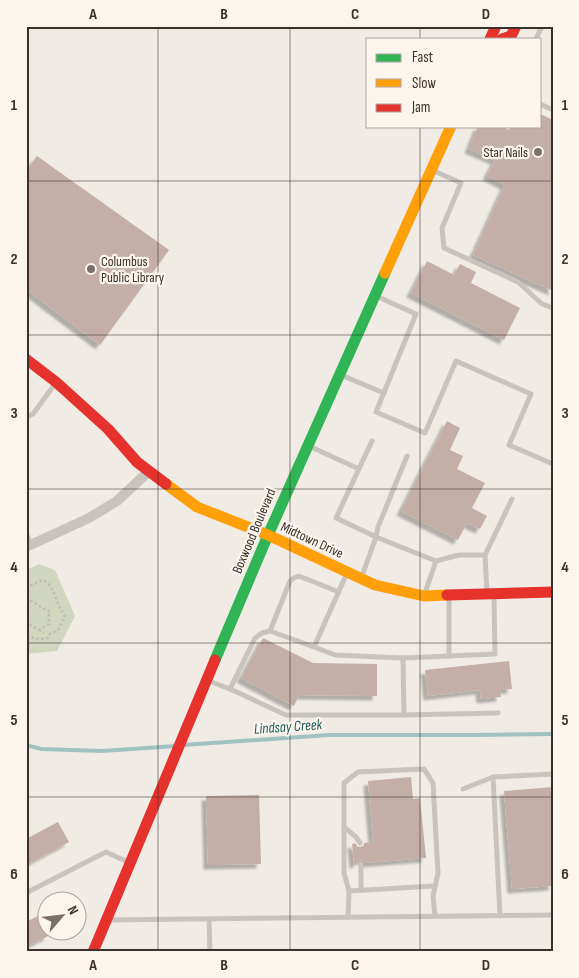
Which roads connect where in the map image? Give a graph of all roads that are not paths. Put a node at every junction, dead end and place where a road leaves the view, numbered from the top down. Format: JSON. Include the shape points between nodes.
{"nodes":[{"id":1,"x":496,"y":26,"type":"edge"},
{"id":2,"x":516,"y":26,"type":"edge"},
{"id":3,"x":542,"y":26,"type":"edge"},
{"id":4,"x":490,"y":38,"type":"edge"},
{"id":5,"x":505,"y":38,"type":"edge"},
{"id":6,"x":536,"y":38,"type":"edge"},
{"id":7,"x":450,"y":128,"type":"edge"},
{"id":8,"x":431,"y":170,"type":"junction"},
{"id":9,"x":376,"y":295,"type":"junction"},
{"id":10,"x":553,"y":308,"type":"edge"},
{"id":11,"x":26,"y":359,"type":"edge"},
{"id":12,"x":340,"y":374,"type":"junction"},
{"id":13,"x":56,"y":382,"type":"junction"},
{"id":14,"x":384,"y":393,"type":"junction"},
{"id":15,"x":26,"y":417,"type":"edge"},
{"id":16,"x":372,"y":441,"type":"dead end"},
{"id":17,"x":308,"y":446,"type":"junction"},
{"id":18,"x":408,"y":456,"type":"dead end"},
{"id":19,"x":553,"y":464,"type":"edge"},
{"id":20,"x":359,"y":469,"type":"junction"},
{"id":21,"x":149,"y":471,"type":"junction"},
{"id":22,"x":512,"y":499,"type":"dead end"},
{"id":23,"x":26,"y":533,"type":"edge"},
{"id":24,"x":268,"y":535,"type":"junction"},
{"id":25,"x":376,"y":537,"type":"junction"},
{"id":26,"x":29,"y":545,"type":"edge"},
{"id":27,"x":486,"y":555,"type":"junction"},
{"id":28,"x":436,"y":561,"type":"junction"},
{"id":29,"x":348,"y":573,"type":"junction"},
{"id":30,"x":361,"y":579,"type":"junction"},
{"id":31,"x":339,"y":592,"type":"junction"},
{"id":32,"x":553,"y":592,"type":"edge"},
{"id":33,"x":491,"y":594,"type":"junction"},
{"id":34,"x":449,"y":595,"type":"junction"},
{"id":35,"x":424,"y":596,"type":"junction"},
{"id":36,"x":270,"y":631,"type":"junction"},
{"id":37,"x":314,"y":647,"type":"junction"},
{"id":38,"x":449,"y":656,"type":"junction"},
{"id":39,"x":403,"y":658,"type":"junction"},
{"id":40,"x":207,"y":680,"type":"junction"},
{"id":41,"x":230,"y":690,"type":"junction"},
{"id":42,"x":498,"y":713,"type":"dead end"},
{"id":43,"x":404,"y":715,"type":"junction"},
{"id":44,"x":553,"y":774,"type":"edge"},
{"id":45,"x":493,"y":777,"type":"junction"},
{"id":46,"x":463,"y":789,"type":"dead end"},
{"id":47,"x":344,"y":827,"type":"junction"},
{"id":48,"x":360,"y":843,"type":"dead end"},
{"id":49,"x":131,"y":863,"type":"junction"},
{"id":50,"x":361,"y":864,"type":"dead end"},
{"id":51,"x":434,"y":886,"type":"junction"},
{"id":52,"x":361,"y":890,"type":"junction"},
{"id":53,"x":349,"y":891,"type":"junction"},
{"id":54,"x":26,"y":893,"type":"edge"},
{"id":55,"x":553,"y":915,"type":"edge"},
{"id":56,"x":435,"y":916,"type":"junction"},
{"id":57,"x":500,"y":916,"type":"junction"},
{"id":58,"x":348,"y":917,"type":"junction"},
{"id":59,"x":209,"y":919,"type":"junction"},
{"id":60,"x":107,"y":920,"type":"junction"},
{"id":61,"x":93,"y":952,"type":"edge"},
{"id":62,"x":210,"y":952,"type":"edge"}],
"edges":[{"from":1,"to":4,"type":"street"},
{"from":2,"to":5,"type":"street","via":[[511,36]]},
{"from":3,"to":6,"type":"lane"},
{"from":7,"to":8,"type":"street","name":"Boxwood Boulevard"},
{"from":8,"to":9,"type":"street","name":"Boxwood Boulevard"},
{"from":8,"to":10,"type":"lane","via":[[461,183],[442,228],[444,248],[518,282],[542,304]]},
{"from":9,"to":12,"type":"street","name":"Boxwood Boulevard"},
{"from":9,"to":14,"type":"lane","via":[[416,314]]},
{"from":11,"to":13,"type":"street","name":"Midtown Drive"},
{"from":12,"to":14,"type":"lane"},
{"from":12,"to":17,"type":"street","name":"Boxwood Boulevard"},
{"from":13,"to":15,"type":"lane","via":[[33,414]]},
{"from":13,"to":21,"type":"street","name":"Midtown Drive"},
{"from":14,"to":19,"type":"lane","via":[[376,412],[425,433],[456,361],[531,394],[509,445]]},
{"from":16,"to":20,"type":"lane"},
{"from":17,"to":20,"type":"lane"},
{"from":17,"to":24,"type":"street","name":"Boxwood Boulevard"},
{"from":18,"to":25,"type":"lane"},
{"from":20,"to":25,"type":"lane","via":[[336,518]]},
{"from":21,"to":24,"type":"street","name":"Midtown Drive","via":[[198,507]]},
{"from":21,"to":26,"type":"street","via":[[117,501],[89,518]]},
{"from":22,"to":27,"type":"lane"},
{"from":23,"to":26,"type":"lane"},
{"from":24,"to":29,"type":"street","name":"Midtown Drive"},
{"from":24,"to":40,"type":"street","name":"Boxwood Boulevard"},
{"from":25,"to":28,"type":"lane"},
{"from":25,"to":30,"type":"lane"},
{"from":27,"to":28,"type":"lane"},
{"from":27,"to":33,"type":"lane"},
{"from":28,"to":35,"type":"lane"},
{"from":29,"to":30,"type":"street","name":"Midtown Drive"},
{"from":29,"to":31,"type":"lane"},
{"from":30,"to":35,"type":"street","name":"Midtown Drive"},
{"from":31,"to":36,"type":"lane","via":[[299,576],[294,578]]},
{"from":31,"to":37,"type":"lane"},
{"from":32,"to":33,"type":"street","name":"Midtown Drive"},
{"from":33,"to":34,"type":"street","name":"Midtown Drive"},
{"from":33,"to":38,"type":"lane","via":[[495,654]]},
{"from":34,"to":35,"type":"street","name":"Midtown Drive"},
{"from":34,"to":38,"type":"lane"},
{"from":36,"to":37,"type":"lane"},
{"from":36,"to":41,"type":"lane","via":[[255,638]]},
{"from":37,"to":39,"type":"lane","via":[[335,655]]},
{"from":38,"to":39,"type":"lane"},
{"from":39,"to":43,"type":"lane"},
{"from":40,"to":41,"type":"lane"},
{"from":40,"to":49,"type":"street","name":"Boxwood Boulevard"},
{"from":41,"to":43,"type":"lane","via":[[286,715]]},
{"from":42,"to":43,"type":"lane"},
{"from":44,"to":45,"type":"lane"},
{"from":45,"to":46,"type":"lane"},
{"from":45,"to":57,"type":"lane"},
{"from":47,"to":48,"type":"lane"},
{"from":47,"to":51,"type":"lane","via":[[344,783],[358,772],[424,770],[433,783],[438,873]]},
{"from":47,"to":53,"type":"lane","via":[[344,873]]},
{"from":49,"to":54,"type":"lane","via":[[106,852]]},
{"from":49,"to":60,"type":"street","name":"Boxwood Boulevard"},
{"from":50,"to":52,"type":"lane"},
{"from":51,"to":52,"type":"lane"},
{"from":51,"to":56,"type":"lane"},
{"from":52,"to":53,"type":"lane"},
{"from":53,"to":58,"type":"lane"},
{"from":55,"to":57,"type":"lane"},
{"from":56,"to":57,"type":"lane"},
{"from":56,"to":58,"type":"lane"},
{"from":58,"to":59,"type":"lane"},
{"from":59,"to":60,"type":"lane"},
{"from":59,"to":62,"type":"lane"},
{"from":60,"to":61,"type":"street","name":"Boxwood Boulevard"}]}
